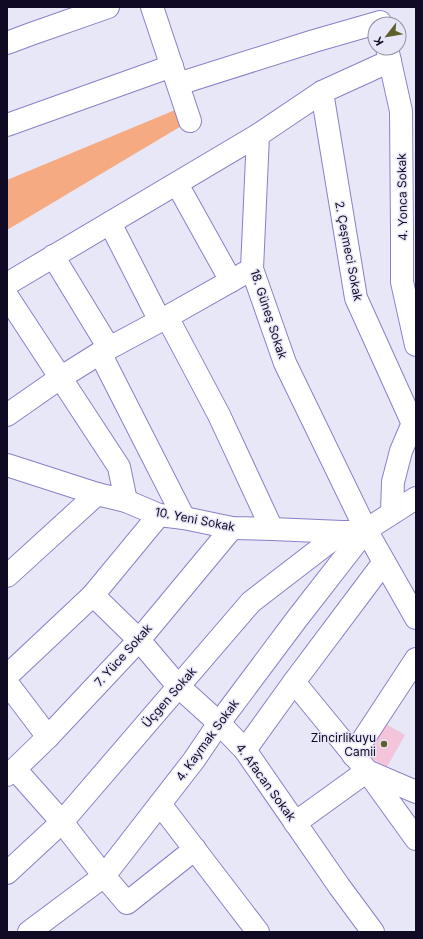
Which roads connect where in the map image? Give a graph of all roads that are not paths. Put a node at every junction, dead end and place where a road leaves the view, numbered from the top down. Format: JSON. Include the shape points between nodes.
{"nodes":[{"id":1,"x":108,"y":7,"type":"edge"},
{"id":2,"x":152,"y":7,"type":"edge"},
{"id":3,"x":367,"y":22,"type":"edge"},
{"id":4,"x":7,"y":43,"type":"edge"},
{"id":5,"x":386,"y":56,"type":"edge"},
{"id":6,"x":388,"y":56,"type":"edge"},
{"id":7,"x":175,"y":75,"type":"junction"},
{"id":8,"x":322,"y":92,"type":"junction"},
{"id":9,"x":190,"y":121,"type":"dead end"},
{"id":10,"x":7,"y":125,"type":"edge"},
{"id":11,"x":258,"y":136,"type":"junction"},
{"id":12,"x":178,"y":184,"type":"junction"},
{"id":13,"x":110,"y":223,"type":"junction"},
{"id":14,"x":53,"y":256,"type":"junction"},
{"id":15,"x":252,"y":269,"type":"junction"},
{"id":16,"x":231,"y":281,"type":"junction"},
{"id":17,"x":7,"y":284,"type":"edge"},
{"id":18,"x":7,"y":296,"type":"edge"},
{"id":19,"x":163,"y":319,"type":"junction"},
{"id":20,"x":416,"y":345,"type":"edge"},
{"id":21,"x":105,"y":350,"type":"junction"},
{"id":22,"x":60,"y":378,"type":"junction"},
{"id":23,"x":7,"y":415,"type":"edge"},
{"id":24,"x":414,"y":420,"type":"edge"},
{"id":25,"x":7,"y":465,"type":"edge"},
{"id":26,"x":97,"y":494,"type":"junction"},
{"id":27,"x":416,"y":498,"type":"edge"},
{"id":28,"x":126,"y":501,"type":"junction"},
{"id":29,"x":392,"y":512,"type":"junction"},
{"id":30,"x":159,"y":515,"type":"junction"},
{"id":31,"x":184,"y":518,"type":"junction"},
{"id":32,"x":232,"y":528,"type":"junction"},
{"id":33,"x":272,"y":528,"type":"junction"},
{"id":34,"x":366,"y":530,"type":"junction"},
{"id":35,"x":342,"y":532,"type":"junction"},
{"id":36,"x":384,"y":562,"type":"junction"},
{"id":37,"x":9,"y":571,"type":"edge"},
{"id":38,"x":93,"y":595,"type":"junction"},
{"id":39,"x":416,"y":618,"type":"edge"},
{"id":40,"x":139,"y":640,"type":"junction"},
{"id":41,"x":416,"y":659,"type":"edge"},
{"id":42,"x":7,"y":676,"type":"edge"},
{"id":43,"x":294,"y":682,"type":"junction"},
{"id":44,"x":7,"y":684,"type":"edge"},
{"id":45,"x":178,"y":686,"type":"junction"},
{"id":46,"x":219,"y":723,"type":"junction"},
{"id":47,"x":48,"y":737,"type":"junction"},
{"id":48,"x":245,"y":750,"type":"junction"},
{"id":49,"x":353,"y":755,"type":"junction"},
{"id":50,"x":367,"y":771,"type":"junction"},
{"id":51,"x":11,"y":772,"type":"edge"},
{"id":52,"x":416,"y":792,"type":"edge"},
{"id":53,"x":160,"y":804,"type":"junction"},
{"id":54,"x":62,"y":822,"type":"junction"},
{"id":55,"x":295,"y":823,"type":"junction"},
{"id":56,"x":416,"y":839,"type":"edge"},
{"id":57,"x":195,"y":849,"type":"junction"},
{"id":58,"x":7,"y":873,"type":"edge"},
{"id":59,"x":104,"y":876,"type":"junction"},
{"id":60,"x":29,"y":932,"type":"edge"},
{"id":61,"x":258,"y":932,"type":"edge"},
{"id":62,"x":373,"y":932,"type":"edge"}],
"edges":[{"from":1,"to":4,"type":"street"},
{"from":2,"to":7,"type":"street"},
{"from":3,"to":7,"type":"street","via":[[307,43]]},
{"from":5,"to":8,"type":"street"},
{"from":6,"to":20,"type":"street","name":"4. Yonca Sokak","via":[[401,111],[402,282]]},
{"from":7,"to":9,"type":"street"},
{"from":7,"to":10,"type":"street"},
{"from":8,"to":11,"type":"street"},
{"from":8,"to":24,"type":"street","name":"2. Çeşmeci Sokak","via":[[356,298]]},
{"from":11,"to":12,"type":"street"},
{"from":11,"to":15,"type":"street","name":"18. Güneş Sokak"},
{"from":12,"to":13,"type":"street"},
{"from":12,"to":16,"type":"street"},
{"from":13,"to":14,"type":"street"},
{"from":13,"to":19,"type":"street"},
{"from":14,"to":17,"type":"street"},
{"from":14,"to":21,"type":"street"},
{"from":15,"to":16,"type":"street"},
{"from":15,"to":34,"type":"street","name":"18. Güneş Sokak","via":[[285,363]]},
{"from":16,"to":19,"type":"street"},
{"from":18,"to":22,"type":"street"},
{"from":19,"to":21,"type":"street"},
{"from":19,"to":33,"type":"street","via":[[219,415]]},
{"from":21,"to":22,"type":"street"},
{"from":21,"to":31,"type":"street"},
{"from":22,"to":23,"type":"street"},
{"from":22,"to":28,"type":"street","via":[[119,468]]},
{"from":24,"to":29,"type":"street","via":[[401,451],[393,482]]},
{"from":25,"to":26,"type":"street","name":"10. Yeni Sokak"},
{"from":26,"to":28,"type":"street","name":"10. Yeni Sokak"},
{"from":26,"to":37,"type":"street"},
{"from":27,"to":29,"type":"street"},
{"from":28,"to":30,"type":"street","name":"10. Yeni Sokak"},
{"from":29,"to":34,"type":"street"},
{"from":30,"to":31,"type":"street","name":"10. Yeni Sokak"},
{"from":30,"to":38,"type":"street"},
{"from":31,"to":32,"type":"street","name":"10. Yeni Sokak"},
{"from":32,"to":33,"type":"street","name":"10. Yeni Sokak"},
{"from":32,"to":40,"type":"street","name":"7. Yüce Sokak"},
{"from":33,"to":35,"type":"street","name":"10. Yeni Sokak"},
{"from":34,"to":35,"type":"street","name":"10. Yeni Sokak"},
{"from":34,"to":36,"type":"street","name":"18. Güneş Sokak"},
{"from":34,"to":46,"type":"street","name":"4. Kaymak Sokak"},
{"from":35,"to":45,"type":"street","name":"Üçgen Sokak","via":[[251,602]]},
{"from":36,"to":39,"type":"street","name":"18. Güneş Sokak"},
{"from":36,"to":43,"type":"street"},
{"from":38,"to":40,"type":"street","name":"4. Afacan Sokak"},
{"from":38,"to":42,"type":"street"},
{"from":40,"to":45,"type":"street","name":"4. Afacan Sokak"},
{"from":40,"to":47,"type":"street","name":"7. Yüce Sokak"},
{"from":41,"to":49,"type":"street"},
{"from":43,"to":48,"type":"street"},
{"from":43,"to":49,"type":"street"},
{"from":44,"to":47,"type":"street"},
{"from":45,"to":46,"type":"street","name":"4. Afacan Sokak"},
{"from":45,"to":54,"type":"street","name":"Üçgen Sokak"},
{"from":46,"to":48,"type":"street","name":"4. Afacan Sokak"},
{"from":46,"to":53,"type":"street","name":"4. Kaymak Sokak"},
{"from":47,"to":51,"type":"street","name":"7. Yüce Sokak"},
{"from":48,"to":55,"type":"street","name":"4. Afacan Sokak"},
{"from":49,"to":50,"type":"street"},
{"from":50,"to":52,"type":"street"},
{"from":50,"to":55,"type":"street"},
{"from":50,"to":56,"type":"street"},
{"from":51,"to":54,"type":"street"},
{"from":53,"to":57,"type":"street"},
{"from":53,"to":59,"type":"street","name":"4. Kaymak Sokak"},
{"from":54,"to":58,"type":"street","name":"Üçgen Sokak"},
{"from":54,"to":59,"type":"street"},
{"from":55,"to":62,"type":"street","name":"4. Afacan Sokak"},
{"from":57,"to":59,"type":"street","via":[[127,903]]},
{"from":57,"to":61,"type":"street"},
{"from":59,"to":60,"type":"street","name":"4. Kaymak Sokak"}]}
